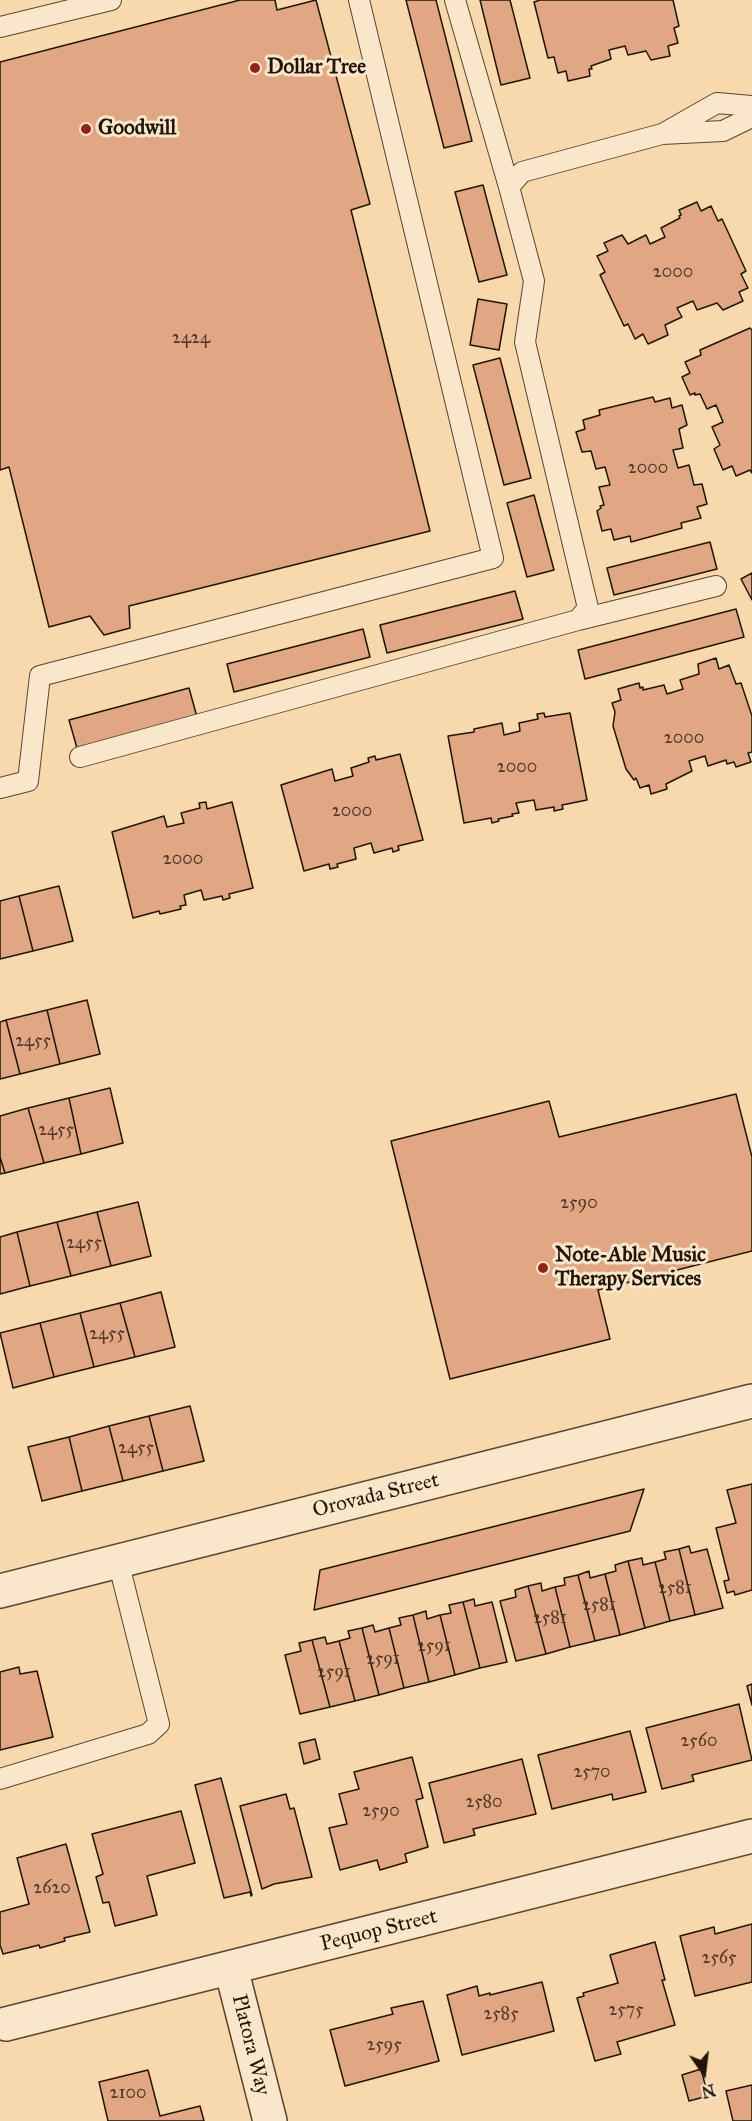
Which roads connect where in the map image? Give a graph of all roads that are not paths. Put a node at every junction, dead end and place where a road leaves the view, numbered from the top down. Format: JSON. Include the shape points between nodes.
{"nodes":[{"id":1,"x":111,"y":0,"type":"edge"},
{"id":2,"x":359,"y":0,"type":"edge"},
{"id":3,"x":455,"y":0,"type":"edge"},
{"id":4,"x":0,"y":27,"type":"edge"},
{"id":5,"x":752,"y":106,"type":"edge"},
{"id":6,"x":752,"y":117,"type":"edge"},
{"id":7,"x":662,"y":134,"type":"junction"},
{"id":8,"x":509,"y":187,"type":"junction"},
{"id":9,"x":716,"y":586,"type":"dead end"},
{"id":10,"x":578,"y":620,"type":"junction"},
{"id":11,"x":80,"y":757,"type":"dead end"},
{"id":12,"x":0,"y":788,"type":"edge"},
{"id":13,"x":752,"y":1401,"type":"edge"},
{"id":14,"x":118,"y":1561,"type":"junction"},
{"id":15,"x":0,"y":1591,"type":"edge"},
{"id":16,"x":0,"y":1779,"type":"edge"},
{"id":17,"x":752,"y":1836,"type":"edge"},
{"id":18,"x":231,"y":1968,"type":"junction"},
{"id":19,"x":6,"y":2024,"type":"dead end"},
{"id":20,"x":270,"y":2121,"type":"edge"}],
"edges":[{"from":1,"to":4,"type":"lane"},
{"from":2,"to":12,"type":"lane","via":[[493,558],[39,676],[28,781]]},
{"from":3,"to":8,"type":"lane"},
{"from":5,"to":7,"type":"lane","via":[[717,103]]},
{"from":6,"to":7,"type":"lane","via":[[723,131]]},
{"from":7,"to":8,"type":"lane","via":[[522,172]]},
{"from":8,"to":10,"type":"lane","via":[[534,281],[525,342],[588,608]]},
{"from":9,"to":10,"type":"lane"},
{"from":10,"to":11,"type":"lane"},
{"from":13,"to":14,"type":"street","name":"Orovada Street"},
{"from":14,"to":15,"type":"street","name":"Orovada Street"},
{"from":14,"to":16,"type":"lane","via":[[159,1724],[148,1734]]},
{"from":17,"to":18,"type":"street","name":"Pequop Street"},
{"from":18,"to":19,"type":"street","name":"Pequop Street"},
{"from":18,"to":20,"type":"street","name":"Platora Way"}]}
